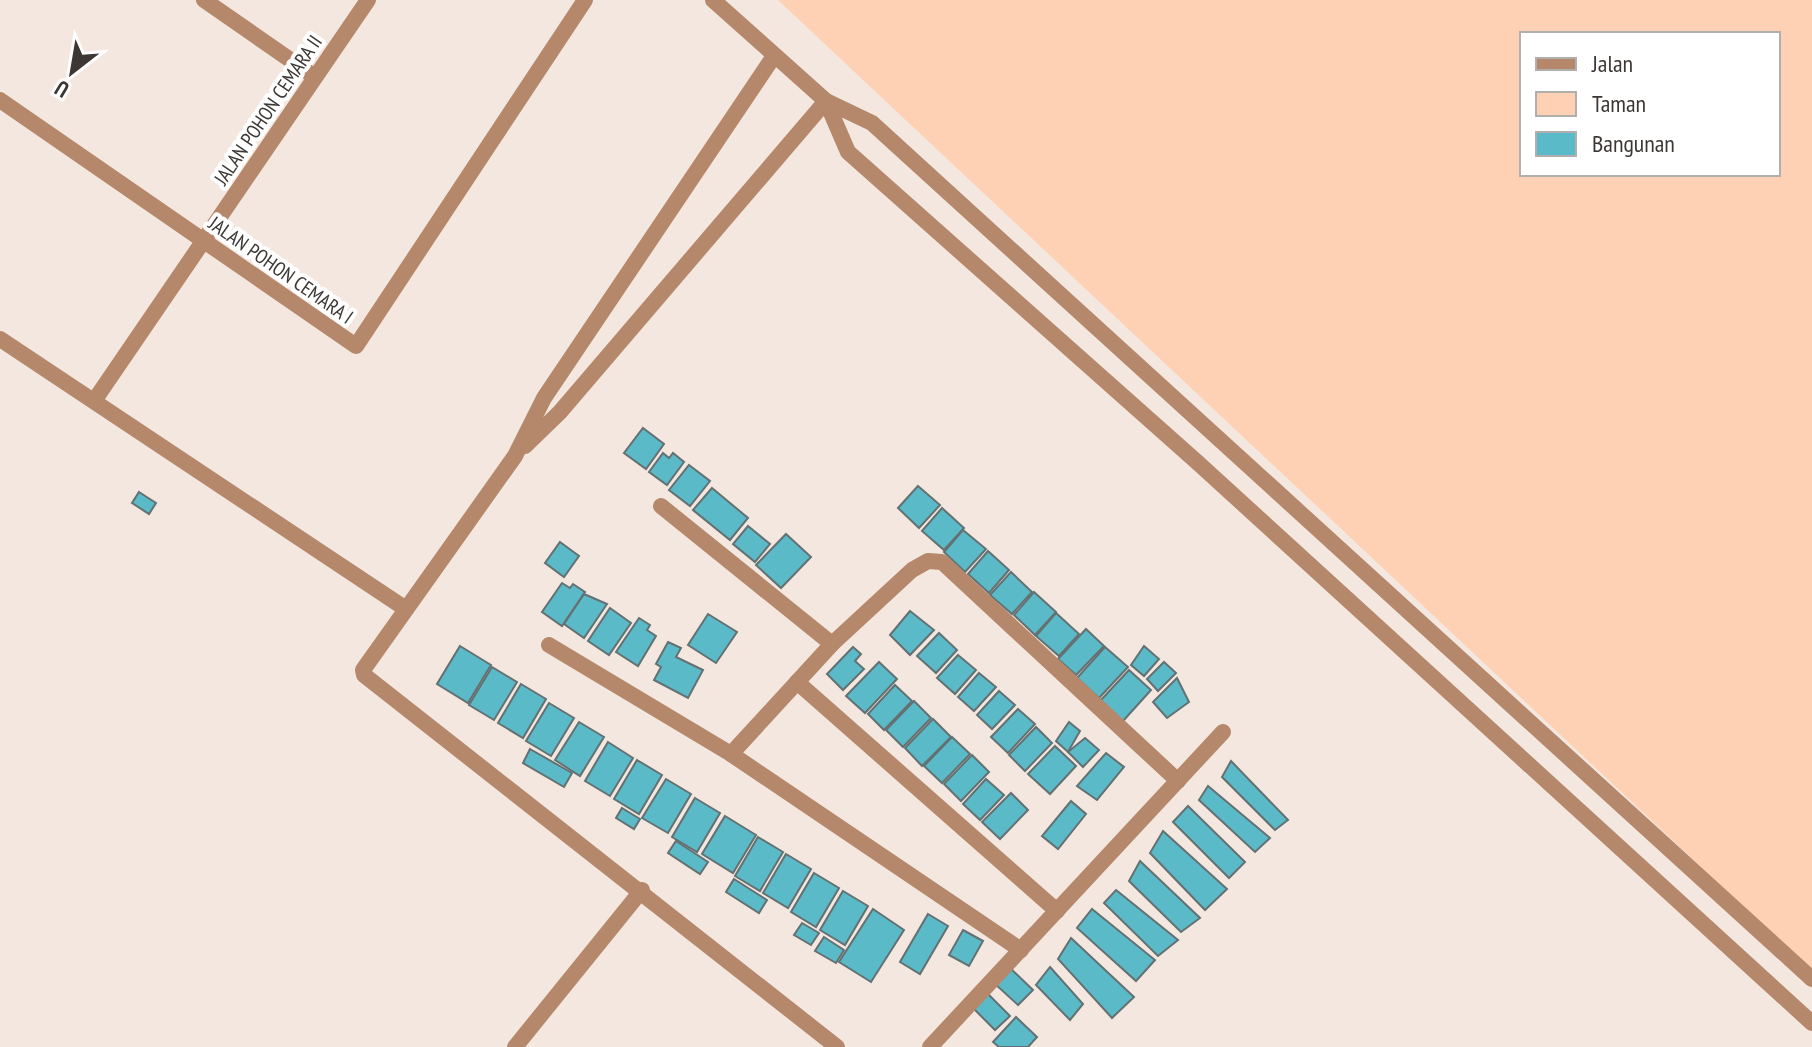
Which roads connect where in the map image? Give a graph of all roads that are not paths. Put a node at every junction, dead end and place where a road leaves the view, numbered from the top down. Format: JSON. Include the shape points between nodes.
{"nodes":[{"id":1,"x":204,"y":0,"type":"edge"},
{"id":2,"x":368,"y":0,"type":"edge"},
{"id":3,"x":585,"y":0,"type":"edge"},
{"id":4,"x":713,"y":0,"type":"edge"},
{"id":5,"x":774,"y":56,"type":"junction"},
{"id":6,"x":315,"y":77,"type":"junction"},
{"id":7,"x":0,"y":100,"type":"edge"},
{"id":8,"x":826,"y":101,"type":"junction"},
{"id":9,"x":203,"y":240,"type":"junction"},
{"id":10,"x":0,"y":339,"type":"edge"},
{"id":11,"x":94,"y":401,"type":"junction"},
{"id":12,"x":515,"y":456,"type":"junction"},
{"id":13,"x":661,"y":506,"type":"dead end"},
{"id":14,"x":406,"y":609,"type":"junction"},
{"id":15,"x":832,"y":644,"type":"junction"},
{"id":16,"x":549,"y":645,"type":"dead end"},
{"id":17,"x":797,"y":682,"type":"junction"},
{"id":18,"x":1223,"y":732,"type":"dead end"},
{"id":19,"x":731,"y":754,"type":"junction"},
{"id":20,"x":1178,"y":781,"type":"junction"},
{"id":21,"x":642,"y":890,"type":"junction"},
{"id":22,"x":1057,"y":911,"type":"junction"},
{"id":23,"x":1021,"y":950,"type":"junction"},
{"id":24,"x":1812,"y":979,"type":"edge"},
{"id":25,"x":1812,"y":1023,"type":"edge"},
{"id":26,"x":517,"y":1046,"type":"edge"},
{"id":27,"x":837,"y":1047,"type":"edge"},
{"id":28,"x":930,"y":1047,"type":"edge"}],
"edges":[{"from":1,"to":6,"type":"street"},
{"from":2,"to":6,"type":"street","name":"JALAN POHON CEMARA II"},
{"from":3,"to":9,"type":"street","name":"JALAN POHON CEMARA I","via":[[356,346]]},
{"from":4,"to":5,"type":"street"},
{"from":5,"to":8,"type":"street"},
{"from":5,"to":12,"type":"street","via":[[544,398]]},
{"from":6,"to":9,"type":"street","name":"JALAN POHON CEMARA II"},
{"from":7,"to":9,"type":"street","name":"JALAN POHON CEMARA I"},
{"from":8,"to":12,"type":"street","via":[[560,412]]},
{"from":8,"to":24,"type":"street","via":[[872,123]]},
{"from":8,"to":25,"type":"street","via":[[848,152]]},
{"from":9,"to":11,"type":"street","name":"JALAN POHON CEMARA II"},
{"from":10,"to":11,"type":"street"},
{"from":11,"to":14,"type":"street"},
{"from":12,"to":14,"type":"street"},
{"from":13,"to":15,"type":"street"},
{"from":14,"to":21,"type":"street","via":[[365,665],[364,675]]},
{"from":15,"to":17,"type":"street"},
{"from":15,"to":20,"type":"street","via":[[912,570],[928,561],[942,562]]},
{"from":16,"to":19,"type":"street"},
{"from":17,"to":19,"type":"street"},
{"from":17,"to":22,"type":"street"},
{"from":18,"to":20,"type":"street"},
{"from":19,"to":23,"type":"street"},
{"from":20,"to":22,"type":"street"},
{"from":21,"to":26,"type":"street"},
{"from":21,"to":27,"type":"street"},
{"from":22,"to":23,"type":"street"},
{"from":23,"to":28,"type":"street"}]}
